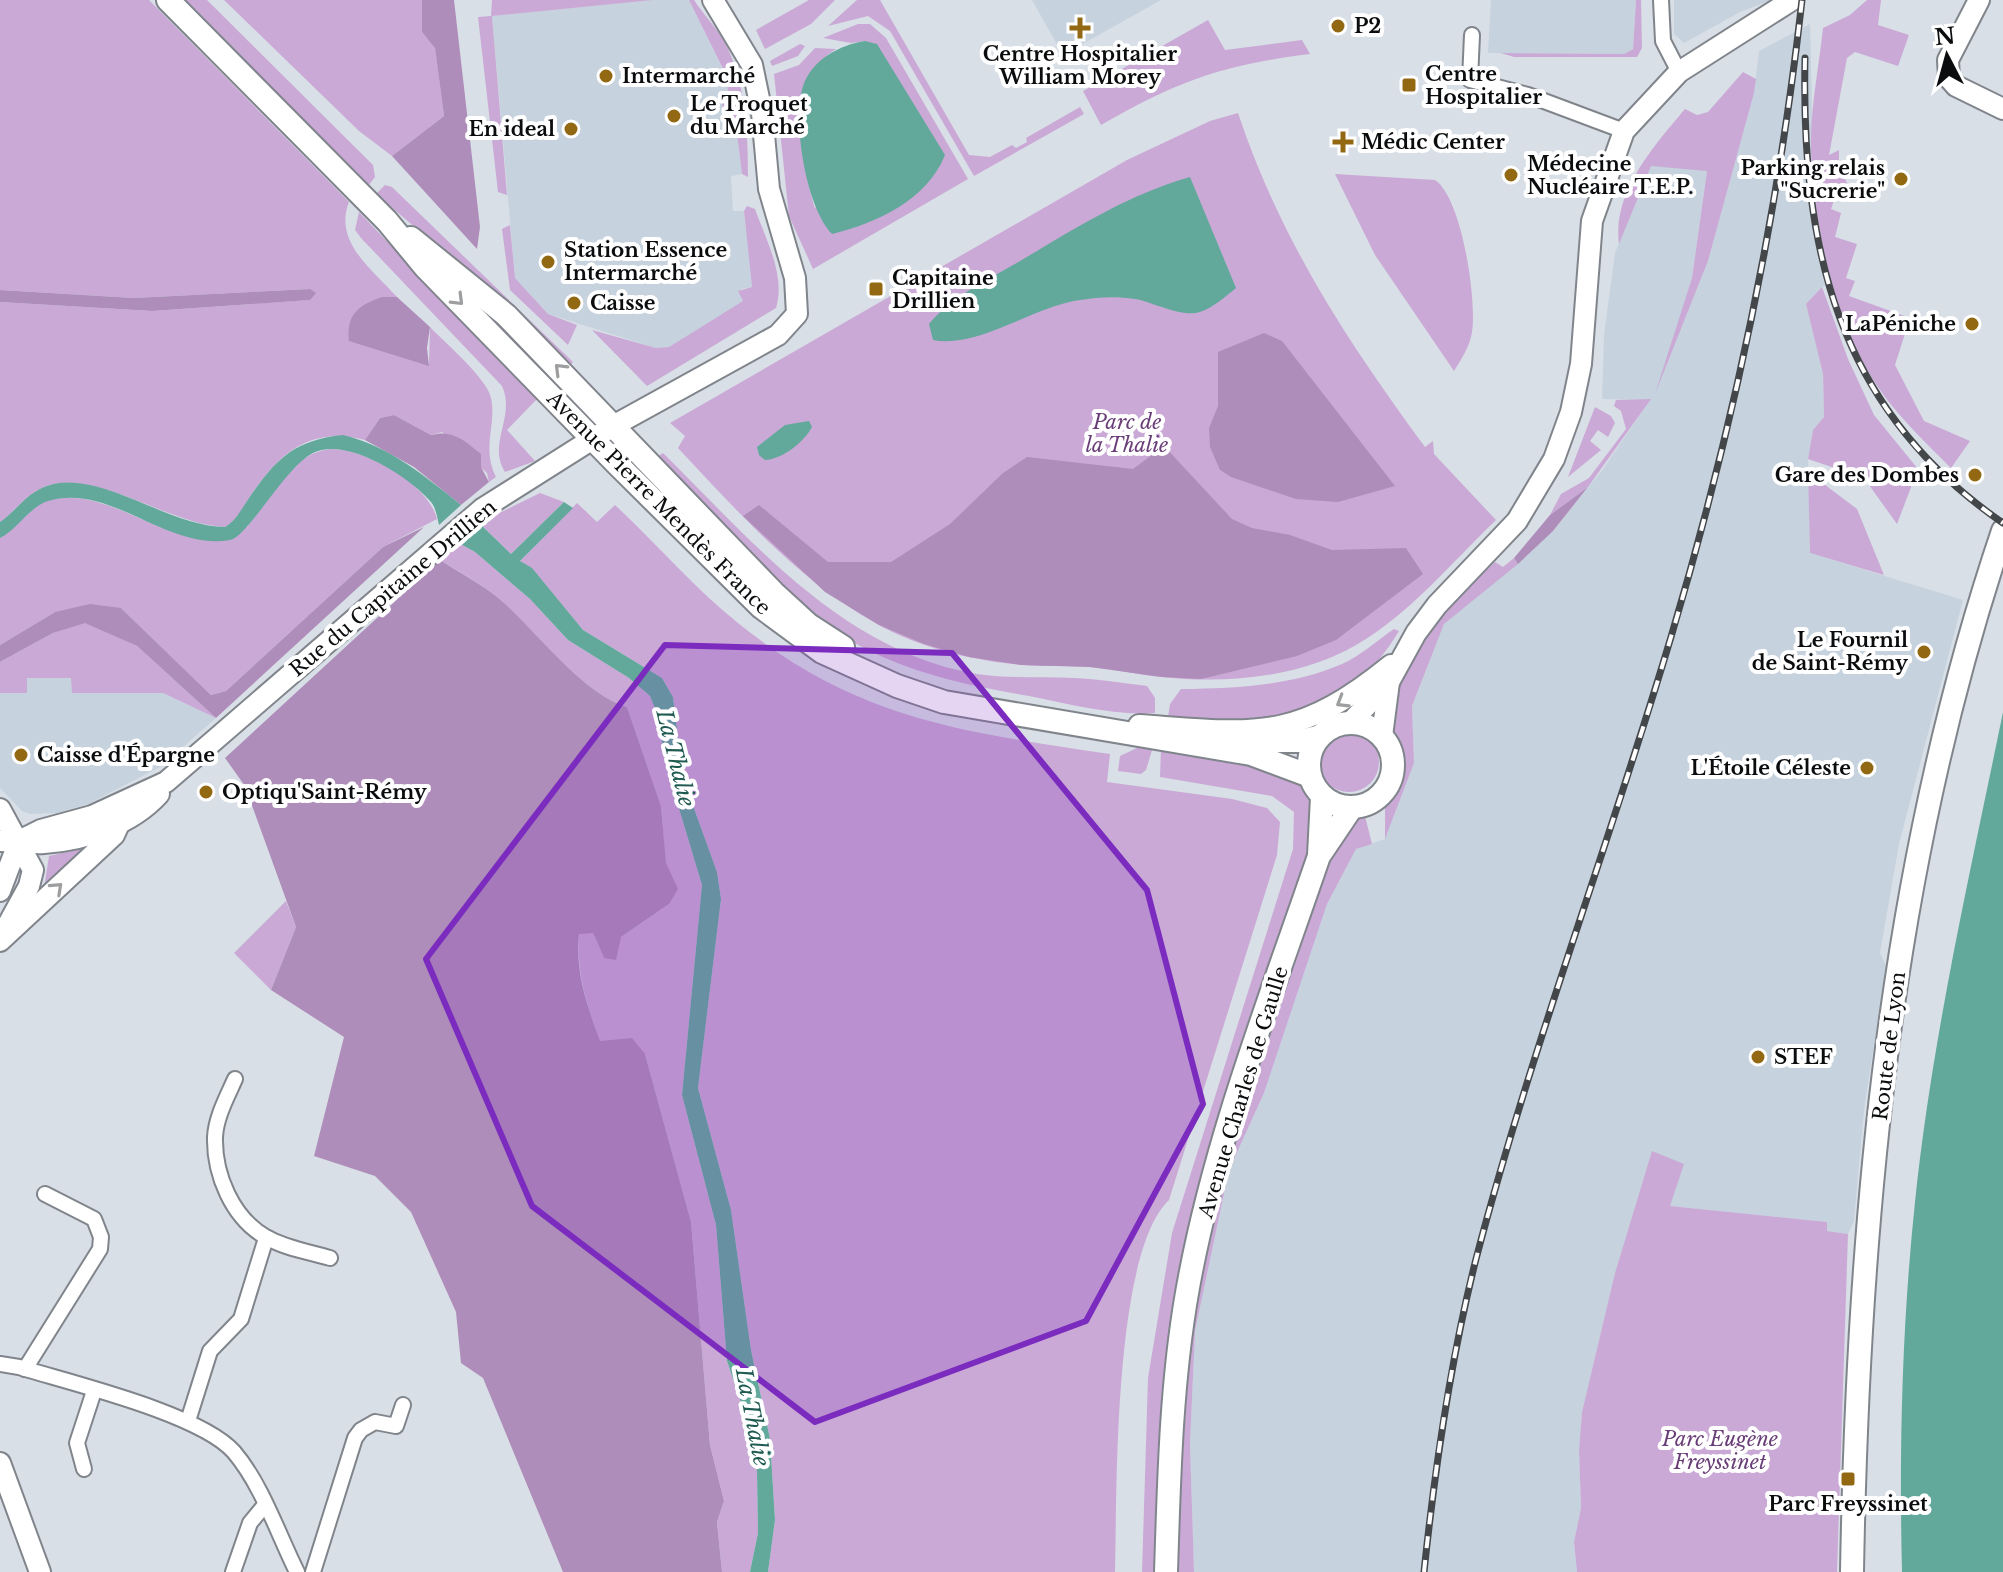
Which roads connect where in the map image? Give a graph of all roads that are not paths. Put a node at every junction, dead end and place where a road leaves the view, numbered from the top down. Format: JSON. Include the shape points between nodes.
{"nodes":[{"id":1,"x":168,"y":0,"type":"edge"},
{"id":2,"x":713,"y":0,"type":"edge"},
{"id":3,"x":1661,"y":0,"type":"edge"},
{"id":4,"x":1792,"y":0,"type":"edge"},
{"id":5,"x":1979,"y":0,"type":"edge"},
{"id":6,"x":1472,"y":35,"type":"dead end"},
{"id":7,"x":1679,"y":72,"type":"junction"},
{"id":8,"x":2003,"y":109,"type":"edge"},
{"id":9,"x":1624,"y":131,"type":"junction"},
{"id":10,"x":603,"y":432,"type":"junction"},
{"id":11,"x":2003,"y":531,"type":"edge"},
{"id":12,"x":1404,"y":655,"type":"junction"},
{"id":13,"x":1389,"y":682,"type":"junction"},
{"id":14,"x":1350,"y":723,"type":"junction"},
{"id":15,"x":1139,"y":725,"type":"junction"},
{"id":16,"x":1382,"y":736,"type":"junction"},
{"id":17,"x":1318,"y":737,"type":"junction"},
{"id":18,"x":1310,"y":776,"type":"junction"},
{"id":19,"x":166,"y":782,"type":"junction"},
{"id":20,"x":1322,"y":797,"type":"junction"},
{"id":21,"x":1352,"y":807,"type":"junction"},
{"id":22,"x":0,"y":809,"type":"edge"},
{"id":23,"x":119,"y":824,"type":"junction"},
{"id":24,"x":10,"y":841,"type":"edge"},
{"id":25,"x":1319,"y":856,"type":"junction"},
{"id":26,"x":0,"y":891,"type":"edge"},
{"id":27,"x":0,"y":940,"type":"edge"},
{"id":28,"x":235,"y":1079,"type":"dead end"},
{"id":29,"x":45,"y":1194,"type":"dead end"},
{"id":30,"x":266,"y":1238,"type":"junction"},
{"id":31,"x":330,"y":1258,"type":"dead end"},
{"id":32,"x":0,"y":1364,"type":"edge"},
{"id":33,"x":25,"y":1369,"type":"junction"},
{"id":34,"x":94,"y":1391,"type":"junction"},
{"id":35,"x":403,"y":1405,"type":"dead end"},
{"id":36,"x":188,"y":1421,"type":"junction"},
{"id":37,"x":0,"y":1463,"type":"edge"},
{"id":38,"x":84,"y":1469,"type":"dead end"},
{"id":39,"x":264,"y":1506,"type":"junction"},
{"id":40,"x":40,"y":1572,"type":"edge"},
{"id":41,"x":233,"y":1572,"type":"edge"},
{"id":42,"x":297,"y":1572,"type":"edge"},
{"id":43,"x":313,"y":1572,"type":"edge"},
{"id":44,"x":1166,"y":1572,"type":"edge"},
{"id":45,"x":1852,"y":1572,"type":"edge"}],
"edges":[{"from":1,"to":10,"type":"main road","name":"Avenue Pierre Mendès France","via":[[387,221],[506,315]]},
{"from":2,"to":10,"type":"main road","name":"Rue du Capitaine Drillien","via":[[752,65],[769,189],[795,278],[797,314],[778,335]]},
{"from":3,"to":7,"type":"street","via":[[1662,37]]},
{"from":4,"to":7,"type":"main road","name":"Avenue Pierre Mendès France"},
{"from":5,"to":8,"type":"main road","via":[[1948,60],[1949,78]]},
{"from":6,"to":9,"type":"street","via":[[1470,80]]},
{"from":7,"to":9,"type":"main road","name":"Avenue Pierre Mendès France"},
{"from":9,"to":12,"type":"main road","name":"Avenue Pierre Mendès France","via":[[1592,221],[1581,364],[1554,459],[1512,528],[1447,594]]},
{"from":10,"to":15,"type":"main road","name":"Avenue Pierre Mendès France","via":[[836,644],[926,685]]},
{"from":10,"to":18,"type":"main road","name":"Avenue Pierre Mendès France","via":[[761,607],[822,652],[944,702],[1251,754]]},
{"from":10,"to":19,"type":"main road","name":"Rue du Capitaine Drillien","via":[[482,509]]},
{"from":11,"to":45,"type":"main road","name":"Route de Lyon","via":[[1945,733],[1908,906],[1859,1315]]},
{"from":12,"to":13,"type":"main road","name":"Avenue Pierre Mendès France"},
{"from":12,"to":15,"type":"main road","one_way":true,"via":[[1353,696],[1286,726],[1234,732]]},
{"from":13,"to":14,"type":"main road","name":"Avenue Pierre Mendès France"},
{"from":13,"to":16,"type":"main road","name":"Avenue Pierre Mendès France"},
{"from":14,"to":16,"type":"main road"},
{"from":14,"to":17,"type":"main road","name":"Avenue Pierre Mendès France"},
{"from":15,"to":17,"type":"main road","name":"Avenue Pierre Mendès France","via":[[1242,741]]},
{"from":16,"to":21,"type":"main road","name":"Avenue Pierre Mendès France","via":[[1393,758],[1389,783],[1372,802]]},
{"from":17,"to":18,"type":"main road","via":[[1309,755]]},
{"from":18,"to":20,"type":"main road"},
{"from":19,"to":23,"type":"main road","via":[[156,798]]},
{"from":19,"to":24,"type":"main road","via":[[92,816]]},
{"from":20,"to":21,"type":"main road"},
{"from":20,"to":25,"type":"main road","name":"Avenue Charles de Gaulle"},
{"from":21,"to":25,"type":"main road","name":"Avenue Charles de Gaulle"},
{"from":22,"to":24,"type":"main road"},
{"from":23,"to":24,"type":"main road","via":[[45,843]]},
{"from":27,"to":23,"type":"main road","one_way":true,"via":[[114,835]]},
{"from":24,"to":26,"type":"main road"},
{"from":24,"to":27,"type":"main road","via":[[33,870]]},
{"from":25,"to":44,"type":"main road","name":"Avenue Charles de Gaulle","via":[[1208,1194],[1187,1291],[1173,1395]]},
{"from":28,"to":30,"type":"street","via":[[215,1135],[217,1165],[237,1210]]},
{"from":29,"to":33,"type":"street","via":[[94,1219],[100,1249]]},
{"from":30,"to":31,"type":"street"},
{"from":30,"to":36,"type":"street","via":[[241,1319],[210,1351]]},
{"from":32,"to":33,"type":"street"},
{"from":33,"to":34,"type":"street"},
{"from":34,"to":36,"type":"street"},
{"from":34,"to":38,"type":"street","via":[[77,1443]]},
{"from":35,"to":43,"type":"street","via":[[396,1426],[375,1422],[355,1438]]},
{"from":36,"to":39,"type":"street","via":[[235,1453]]},
{"from":37,"to":40,"type":"main road"},
{"from":39,"to":41,"type":"street","via":[[250,1523]]},
{"from":39,"to":42,"type":"street"}]}
